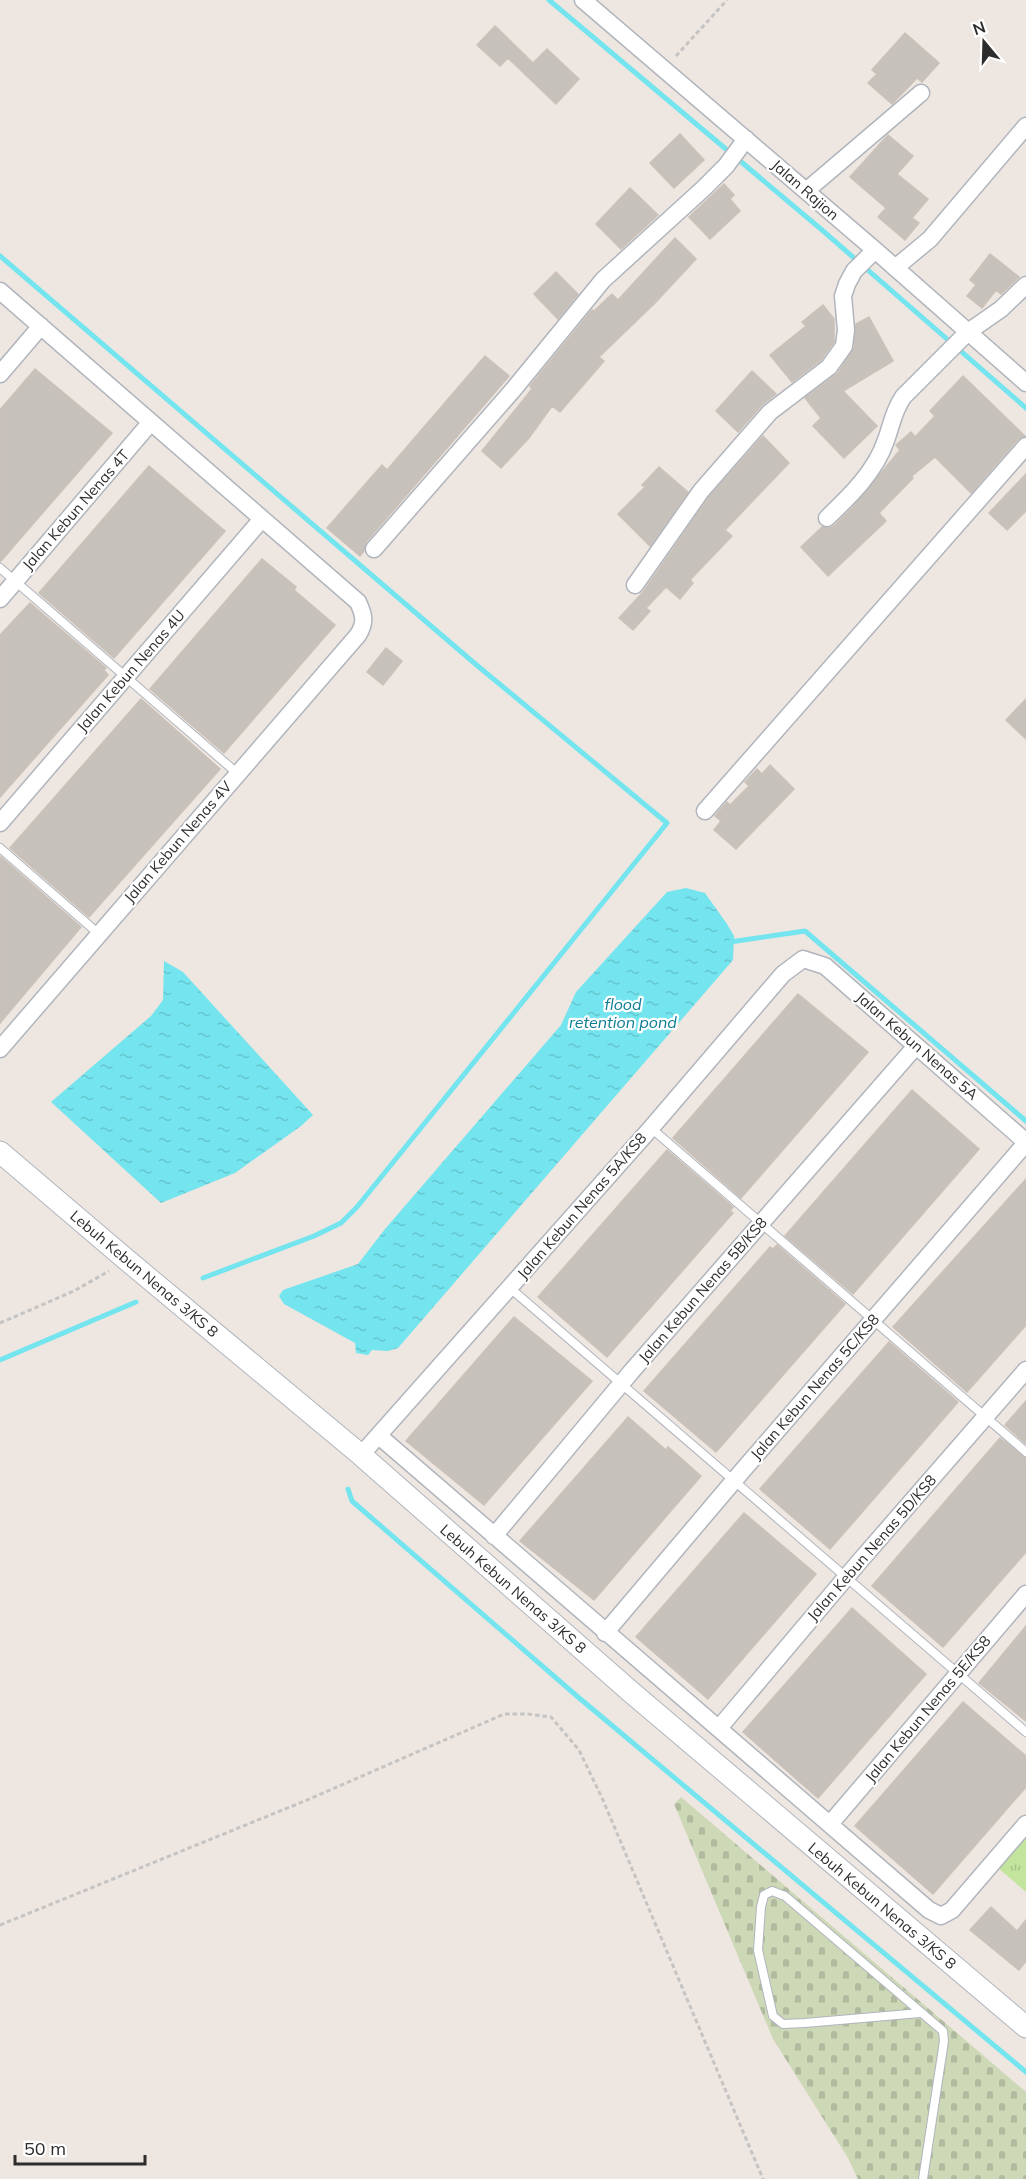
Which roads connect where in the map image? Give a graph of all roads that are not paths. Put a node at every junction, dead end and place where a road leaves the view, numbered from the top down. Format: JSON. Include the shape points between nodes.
{"nodes":[{"id":1,"x":583,"y":0,"type":"edge"},
{"id":2,"x":921,"y":93,"type":"dead end"},
{"id":3,"x":1026,"y":126,"type":"edge"},
{"id":4,"x":743,"y":143,"type":"junction"},
{"id":5,"x":806,"y":191,"type":"junction"},
{"id":6,"x":872,"y":252,"type":"junction"},
{"id":7,"x":896,"y":268,"type":"junction"},
{"id":8,"x":1026,"y":285,"type":"edge"},
{"id":9,"x":0,"y":291,"type":"edge"},
{"id":10,"x":41,"y":326,"type":"junction"},
{"id":11,"x":965,"y":335,"type":"junction"},
{"id":12,"x":0,"y":374,"type":"edge"},
{"id":13,"x":1026,"y":383,"type":"edge"},
{"id":14,"x":151,"y":422,"type":"junction"},
{"id":15,"x":1026,"y":446,"type":"edge"},
{"id":16,"x":827,"y":518,"type":"dead end"},
{"id":17,"x":262,"y":519,"type":"junction"},
{"id":18,"x":374,"y":549,"type":"dead end"},
{"id":19,"x":0,"y":568,"type":"edge"},
{"id":20,"x":15,"y":581,"type":"junction"},
{"id":21,"x":635,"y":585,"type":"dead end"},
{"id":22,"x":0,"y":598,"type":"edge"},
{"id":23,"x":126,"y":677,"type":"junction"},
{"id":24,"x":237,"y":773,"type":"junction"},
{"id":25,"x":705,"y":811,"type":"dead end"},
{"id":26,"x":0,"y":823,"type":"edge"},
{"id":27,"x":0,"y":848,"type":"edge"},
{"id":28,"x":99,"y":934,"type":"junction"},
{"id":29,"x":803,"y":959,"type":"joint"},
{"id":30,"x":916,"y":1046,"type":"junction"},
{"id":31,"x":0,"y":1049,"type":"edge"},
{"id":32,"x":651,"y":1128,"type":"junction"},
{"id":33,"x":1026,"y":1142,"type":"edge"},
{"id":34,"x":0,"y":1152,"type":"edge"},
{"id":35,"x":762,"y":1223,"type":"junction"},
{"id":36,"x":510,"y":1288,"type":"junction"},
{"id":37,"x":874,"y":1320,"type":"junction"},
{"id":38,"x":1026,"y":1370,"type":"edge"},
{"id":39,"x":622,"y":1383,"type":"junction"},
{"id":40,"x":985,"y":1417,"type":"junction"},
{"id":41,"x":379,"y":1436,"type":"junction"},
{"id":42,"x":1026,"y":1452,"type":"edge"},
{"id":43,"x":362,"y":1455,"type":"junction"},
{"id":44,"x":735,"y":1480,"type":"junction"},
{"id":45,"x":494,"y":1536,"type":"junction"},
{"id":46,"x":846,"y":1577,"type":"junction"},
{"id":47,"x":1026,"y":1594,"type":"edge"},
{"id":48,"x":605,"y":1633,"type":"junction"},
{"id":49,"x":958,"y":1673,"type":"junction"},
{"id":50,"x":719,"y":1728,"type":"junction"},
{"id":51,"x":1026,"y":1732,"type":"edge"},
{"id":52,"x":830,"y":1824,"type":"junction"},
{"id":53,"x":1026,"y":1824,"type":"edge"},
{"id":54,"x":920,"y":2013,"type":"junction"},
{"id":55,"x":1026,"y":2027,"type":"edge"},
{"id":56,"x":923,"y":2179,"type":"edge"}],
"edges":[{"from":1,"to":4,"type":"street","name":"Jalan Rajion"},
{"from":2,"to":5,"type":"street"},
{"from":3,"to":7,"type":"street","via":[[930,238]]},
{"from":4,"to":5,"type":"street","name":"Jalan Rajion"},
{"from":4,"to":18,"type":"street","via":[[726,166],[603,280]]},
{"from":5,"to":6,"type":"street","name":"Jalan Rajion"},
{"from":6,"to":7,"type":"street","name":"Jalan Rajion"},
{"from":6,"to":21,"type":"street","via":[[854,271],[843,296],[844,346],[829,367],[770,412],[701,491]]},
{"from":7,"to":11,"type":"street","name":"Jalan Rajion"},
{"from":8,"to":11,"type":"street"},
{"from":9,"to":10,"type":"street"},
{"from":10,"to":12,"type":"street"},
{"from":10,"to":14,"type":"street"},
{"from":11,"to":13,"type":"street","name":"Jalan Rajion"},
{"from":11,"to":16,"type":"street","via":[[903,397],[872,467]]},
{"from":14,"to":17,"type":"street"},
{"from":14,"to":20,"type":"street","name":"Jalan Kebun Nenas 4T"},
{"from":15,"to":25,"type":"street"},
{"from":17,"to":23,"type":"street","name":"Jalan Kebun Nenas 4U"},
{"from":17,"to":24,"type":"street","name":"Jalan Kebun Nenas 4V","via":[[358,602],[364,625]]},
{"from":19,"to":20,"type":"lane"},
{"from":20,"to":22,"type":"street","name":"Jalan Kebun Nenas 4T"},
{"from":20,"to":23,"type":"lane"},
{"from":23,"to":24,"type":"lane"},
{"from":23,"to":26,"type":"street","name":"Jalan Kebun Nenas 4U"},
{"from":24,"to":28,"type":"street","name":"Jalan Kebun Nenas 4V"},
{"from":27,"to":28,"type":"lane"},
{"from":28,"to":31,"type":"street","name":"Jalan Kebun Nenas 4V"},
{"from":29,"to":30,"type":"street","name":"Jalan Kebun Nenas 5A","via":[[825,966]]},
{"from":29,"to":32,"type":"street","name":"Jalan Kebun Nenas 5A/KS8","via":[[783,974]]},
{"from":30,"to":33,"type":"street","name":"Jalan Kebun Nenas 5A"},
{"from":30,"to":35,"type":"street","name":"Jalan Kebun Nenas 5B/KS8"},
{"from":32,"to":35,"type":"lane"},
{"from":32,"to":36,"type":"street","name":"Jalan Kebun Nenas 5A/KS8"},
{"from":33,"to":37,"type":"street","name":"Jalan Kebun Nenas 5C/KS8"},
{"from":34,"to":43,"type":"street","name":"Lebuh Kebun Nenas 3/KS 8"},
{"from":35,"to":37,"type":"lane"},
{"from":35,"to":39,"type":"street","name":"Jalan Kebun Nenas 5B/KS8"},
{"from":36,"to":39,"type":"lane"},
{"from":36,"to":41,"type":"street","name":"Jalan Kebun Nenas 5A/KS8"},
{"from":37,"to":40,"type":"lane"},
{"from":37,"to":44,"type":"street","name":"Jalan Kebun Nenas 5C/KS8"},
{"from":38,"to":40,"type":"street","name":"Jalan Kebun Nenas 5D/KS8"},
{"from":39,"to":44,"type":"lane"},
{"from":39,"to":45,"type":"street","name":"Jalan Kebun Nenas 5B/KS8"},
{"from":40,"to":42,"type":"lane"},
{"from":40,"to":46,"type":"street","name":"Jalan Kebun Nenas 5D/KS8"},
{"from":41,"to":43,"type":"street","name":"Jalan Kebun Nenas 5A/KS8"},
{"from":41,"to":45,"type":"street"},
{"from":43,"to":55,"type":"street","name":"Lebuh Kebun Nenas 3/KS 8","via":[[631,1692]]},
{"from":44,"to":46,"type":"lane"},
{"from":44,"to":48,"type":"street","name":"Jalan Kebun Nenas 5C/KS8"},
{"from":45,"to":48,"type":"street"},
{"from":46,"to":49,"type":"lane"},
{"from":46,"to":50,"type":"street","name":"Jalan Kebun Nenas 5D/KS8"},
{"from":47,"to":49,"type":"street","name":"Jalan Kebun Nenas 5E/KS8"},
{"from":48,"to":50,"type":"street"},
{"from":49,"to":51,"type":"lane"},
{"from":49,"to":52,"type":"street","name":"Jalan Kebun Nenas 5E/KS8"},
{"from":50,"to":52,"type":"street"},
{"from":52,"to":53,"type":"street","via":[[929,1910],[941,1916],[952,1910]]},
{"from":54,"to":54,"type":"lane","via":[[783,2024],[773,2016],[758,1950],[764,1895],[772,1891],[785,1896]]},
{"from":54,"to":56,"type":"lane","via":[[942,2031],[944,2041]]}]}
